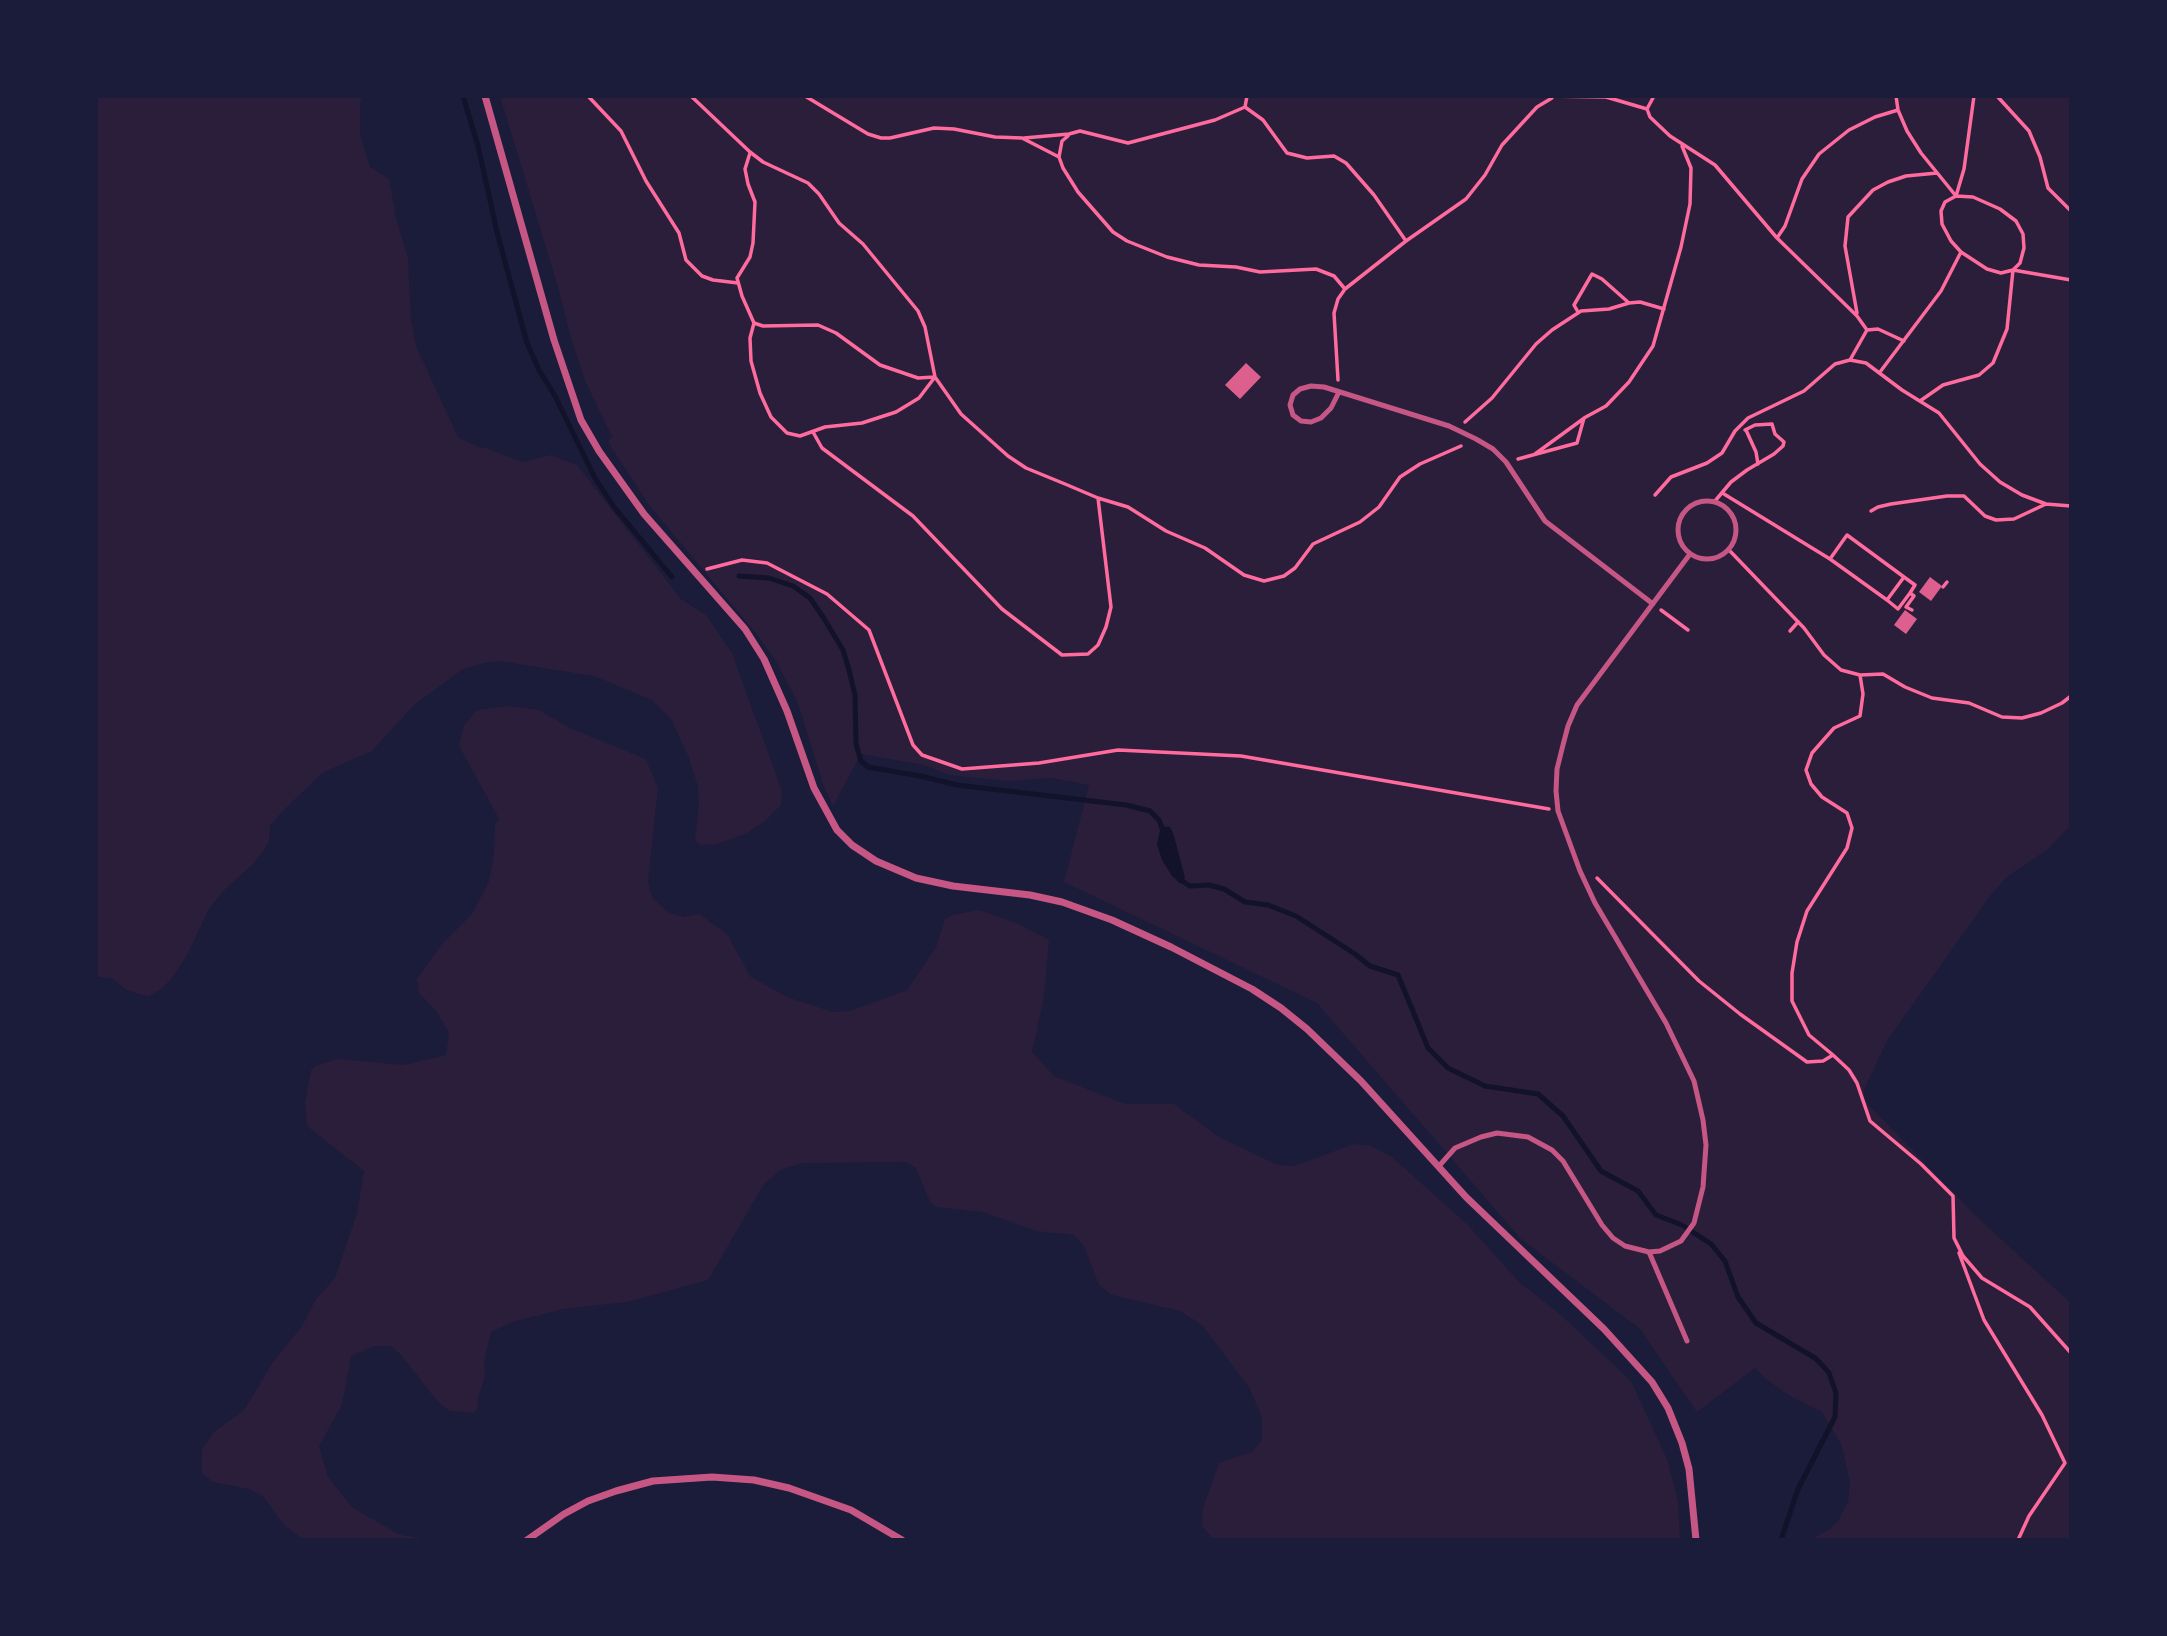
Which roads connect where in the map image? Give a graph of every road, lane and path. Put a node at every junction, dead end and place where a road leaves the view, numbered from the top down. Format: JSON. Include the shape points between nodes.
{"nodes":[{"id":1,"x":485,"y":96,"type":"edge"},
{"id":2,"x":588,"y":96,"type":"edge"},
{"id":3,"x":691,"y":96,"type":"edge"},
{"id":4,"x":805,"y":96,"type":"edge"},
{"id":5,"x":1247,"y":96,"type":"edge"},
{"id":6,"x":1654,"y":96,"type":"edge"},
{"id":7,"x":1896,"y":96,"type":"edge"},
{"id":8,"x":1974,"y":96,"type":"edge"},
{"id":9,"x":1997,"y":96,"type":"edge"},
{"id":10,"x":1549,"y":97,"type":"edge"},
{"id":11,"x":1245,"y":107,"type":"junction"},
{"id":12,"x":1647,"y":110,"type":"junction"},
{"id":13,"x":1898,"y":110,"type":"junction"},
{"id":14,"x":1069,"y":134,"type":"junction"},
{"id":15,"x":1022,"y":138,"type":"junction"},
{"id":16,"x":1682,"y":145,"type":"junction"},
{"id":17,"x":750,"y":152,"type":"junction"},
{"id":18,"x":1059,"y":158,"type":"junction"},
{"id":19,"x":1937,"y":173,"type":"junction"},
{"id":20,"x":1956,"y":196,"type":"junction"},
{"id":21,"x":2071,"y":211,"type":"edge"},
{"id":22,"x":1777,"y":238,"type":"junction"},
{"id":23,"x":1406,"y":241,"type":"junction"},
{"id":24,"x":1961,"y":251,"type":"junction"},
{"id":25,"x":2013,"y":270,"type":"junction"},
{"id":26,"x":2071,"y":280,"type":"edge"},
{"id":27,"x":739,"y":283,"type":"junction"},
{"id":28,"x":1345,"y":289,"type":"junction"},
{"id":29,"x":1629,"y":303,"type":"junction"},
{"id":30,"x":1664,"y":309,"type":"junction"},
{"id":31,"x":1578,"y":312,"type":"junction"},
{"id":32,"x":1857,"y":316,"type":"junction"},
{"id":33,"x":754,"y":323,"type":"junction"},
{"id":34,"x":1867,"y":330,"type":"junction"},
{"id":35,"x":1905,"y":342,"type":"junction"},
{"id":36,"x":1850,"y":360,"type":"junction"},
{"id":37,"x":1880,"y":372,"type":"junction"},
{"id":38,"x":934,"y":377,"type":"junction"},
{"id":39,"x":1339,"y":392,"type":"junction"},
{"id":40,"x":1920,"y":401,"type":"junction"},
{"id":41,"x":1584,"y":418,"type":"junction"},
{"id":42,"x":1742,"y":424,"type":"junction"},
{"id":43,"x":1455,"y":429,"type":"junction"},
{"id":44,"x":1745,"y":429,"type":"junction"},
{"id":45,"x":813,"y":432,"type":"junction"},
{"id":46,"x":1476,"y":439,"type":"junction"},
{"id":47,"x":1533,"y":455,"type":"junction"},
{"id":48,"x":1506,"y":462,"type":"junction"},
{"id":49,"x":1758,"y":464,"type":"junction"},
{"id":50,"x":1724,"y":494,"type":"junction"},
{"id":51,"x":1655,"y":495,"type":"dead end"},
{"id":52,"x":1098,"y":498,"type":"junction"},
{"id":53,"x":1715,"y":501,"type":"junction"},
{"id":54,"x":2046,"y":504,"type":"junction"},
{"id":55,"x":2071,"y":506,"type":"edge"},
{"id":56,"x":1871,"y":511,"type":"dead end"},
{"id":57,"x":1730,"y":550,"type":"junction"},
{"id":58,"x":1690,"y":554,"type":"junction"},
{"id":59,"x":1830,"y":559,"type":"junction"},
{"id":60,"x":695,"y":573,"type":"junction"},
{"id":61,"x":1904,"y":577,"type":"junction"},
{"id":62,"x":1947,"y":582,"type":"dead end"},
{"id":63,"x":1915,"y":585,"type":"junction"},
{"id":64,"x":1943,"y":587,"type":"dead end"},
{"id":65,"x":1921,"y":589,"type":"dead end"},
{"id":66,"x":1910,"y":593,"type":"junction"},
{"id":67,"x":1887,"y":600,"type":"junction"},
{"id":68,"x":1653,"y":604,"type":"junction"},
{"id":69,"x":1898,"y":609,"type":"junction"},
{"id":70,"x":1912,"y":610,"type":"dead end"},
{"id":71,"x":1904,"y":613,"type":"dead end"},
{"id":72,"x":1798,"y":622,"type":"junction"},
{"id":73,"x":1688,"y":630,"type":"dead end"},
{"id":74,"x":1790,"y":631,"type":"dead end"},
{"id":75,"x":1860,"y":675,"type":"junction"},
{"id":76,"x":2071,"y":696,"type":"edge"},
{"id":77,"x":1558,"y":811,"type":"junction"},
{"id":78,"x":1580,"y":871,"type":"junction"},
{"id":79,"x":1833,"y":1055,"type":"junction"},
{"id":80,"x":1439,"y":1166,"type":"junction"},
{"id":81,"x":1954,"y":1238,"type":"junction"},
{"id":82,"x":1649,"y":1252,"type":"junction"},
{"id":83,"x":1687,"y":1341,"type":"dead end"},
{"id":84,"x":2071,"y":1353,"type":"edge"},
{"id":85,"x":527,"y":1540,"type":"edge"},
{"id":86,"x":902,"y":1540,"type":"edge"},
{"id":87,"x":1696,"y":1540,"type":"edge"},
{"id":88,"x":2018,"y":1540,"type":"edge"}],
"edges":[{"from":1,"to":60,"type":"street","via":[[581,420],[618,479]]},
{"from":2,"to":27,"type":"path","via":[[621,131],[679,233],[686,260],[702,276]]},
{"from":3,"to":17,"type":"path"},
{"from":4,"to":15,"type":"path","via":[[881,138],[934,128]]},
{"from":5,"to":11,"type":"path"},
{"from":6,"to":12,"type":"path"},
{"from":7,"to":13,"type":"path"},
{"from":8,"to":20,"type":"path"},
{"from":9,"to":21,"type":"path","via":[[2029,131],[2048,188]]},
{"from":10,"to":12,"type":"path","via":[[1606,97]]},
{"from":10,"to":23,"type":"path","via":[[1502,145],[1466,199]]},
{"from":11,"to":14,"type":"path","via":[[1215,120],[1128,143],[1091,132]]},
{"from":11,"to":23,"type":"path","via":[[1263,120],[1287,153],[1307,158],[1334,156],[1346,163]]},
{"from":12,"to":16,"type":"path","via":[[1657,125]]},
{"from":13,"to":19,"type":"path"},
{"from":13,"to":22,"type":"path","via":[[1849,130],[1819,154],[1802,179]]},
{"from":14,"to":15,"type":"path"},
{"from":14,"to":18,"type":"path","via":[[1062,141]]},
{"from":15,"to":18,"type":"path"},
{"from":16,"to":22,"type":"path","via":[[1715,165]]},
{"from":16,"to":30,"type":"path","via":[[1692,168],[1690,204]]},
{"from":17,"to":27,"type":"path","via":[[745,169],[755,202],[753,243]]},
{"from":17,"to":38,"type":"path","via":[[808,183],[839,223],[880,263],[918,311]]},
{"from":18,"to":28,"type":"path","via":[[1079,192],[1113,232],[1127,241],[1199,265],[1260,272],[1316,269],[1334,276]]},
{"from":19,"to":20,"type":"path"},
{"from":19,"to":32,"type":"path","via":[[1888,182],[1848,217],[1845,246]]},
{"from":20,"to":24,"type":"path","via":[[1945,202],[1942,224]]},
{"from":20,"to":25,"type":"path","via":[[1973,197],[2016,221],[2024,248]]},
{"from":22,"to":32,"type":"path"},
{"from":23,"to":28,"type":"path"},
{"from":24,"to":25,"type":"path","via":[[1987,269]]},
{"from":24,"to":35,"type":"path","via":[[1941,291]]},
{"from":25,"to":26,"type":"path"},
{"from":25,"to":40,"type":"path","via":[[2007,328],[1993,363],[1979,375],[1943,385]]},
{"from":27,"to":33,"type":"path"},
{"from":28,"to":39,"type":"path","via":[[1334,313]]},
{"from":29,"to":30,"type":"path"},
{"from":29,"to":31,"type":"path"},
{"from":29,"to":31,"type":"path","via":[[1592,274],[1574,305]]},
{"from":30,"to":41,"type":"path","via":[[1653,345],[1629,382],[1606,406]]},
{"from":31,"to":43,"type":"path","via":[[1536,344],[1492,398]]},
{"from":32,"to":34,"type":"path"},
{"from":33,"to":38,"type":"path","via":[[818,325],[880,366],[918,378]]},
{"from":33,"to":45,"type":"path","via":[[751,361],[771,417],[787,433]]},
{"from":34,"to":35,"type":"path","via":[[1878,329]]},
{"from":34,"to":36,"type":"path"},
{"from":35,"to":37,"type":"path"},
{"from":36,"to":37,"type":"path"},
{"from":36,"to":42,"type":"path","via":[[1835,364],[1804,391]]},
{"from":37,"to":40,"type":"path"},
{"from":38,"to":45,"type":"path","via":[[919,398],[896,412]]},
{"from":38,"to":52,"type":"path","via":[[961,414],[1008,456]]},
{"from":39,"to":39,"type":"lane","via":[[1321,418],[1301,421],[1293,415],[1290,405],[1300,389],[1311,386]]},
{"from":39,"to":43,"type":"lane"},
{"from":40,"to":54,"type":"path","via":[[1939,413],[2000,482]]},
{"from":41,"to":47,"type":"path"},
{"from":41,"to":47,"type":"path","via":[[1577,443]]},
{"from":42,"to":44,"type":"path"},
{"from":42,"to":51,"type":"path","via":[[1722,453],[1671,477]]},
{"from":43,"to":46,"type":"lane"},
{"from":44,"to":49,"type":"path"},
{"from":44,"to":49,"type":"path","via":[[1772,424],[1784,442]]},
{"from":45,"to":52,"type":"path","via":[[822,448],[913,516],[1002,609],[1062,655],[1088,654],[1107,627],[1111,607]]},
{"from":46,"to":48,"type":"lane"},
{"from":46,"to":52,"type":"path","via":[[1400,477],[1379,507],[1360,522],[1314,544],[1284,576],[1264,581],[1244,575],[1205,548],[1128,507]]},
{"from":47,"to":48,"type":"path"},
{"from":48,"to":68,"type":"lane","via":[[1545,521]]},
{"from":49,"to":50,"type":"path","via":[[1731,482]]},
{"from":50,"to":53,"type":"path"},
{"from":50,"to":59,"type":"path"},
{"from":53,"to":57,"type":"lane","via":[[1731,512],[1735,522],[1737,531]]},
{"from":53,"to":58,"type":"lane","via":[[1695,503],[1681,517],[1678,537]]},
{"from":54,"to":55,"type":"path"},
{"from":54,"to":56,"type":"path","via":[[2005,520],[1985,516],[1964,496],[1891,504]]},
{"from":57,"to":58,"type":"lane","via":[[1706,560]]},
{"from":57,"to":72,"type":"path"},
{"from":58,"to":68,"type":"lane"},
{"from":59,"to":61,"type":"path","via":[[1847,535]]},
{"from":59,"to":67,"type":"path"},
{"from":60,"to":77,"type":"path","via":[[742,560],[767,564],[827,594],[869,630],[914,745],[922,755],[962,769],[1118,750],[1241,755]]},
{"from":60,"to":80,"type":"street","via":[[745,629],[764,659],[823,809],[852,845],[916,878],[1030,895],[1112,920],[1252,989],[1335,1054]]},
{"from":61,"to":63,"type":"path"},
{"from":61,"to":67,"type":"path"},
{"from":62,"to":64,"type":"path"},
{"from":63,"to":65,"type":"path"},
{"from":63,"to":66,"type":"path"},
{"from":66,"to":69,"type":"path"},
{"from":66,"to":70,"type":"path","via":[[1914,596],[1906,607]]},
{"from":67,"to":69,"type":"path"},
{"from":68,"to":73,"type":"path"},
{"from":68,"to":77,"type":"lane","via":[[1577,705],[1557,769]]},
{"from":69,"to":71,"type":"path"},
{"from":72,"to":74,"type":"path"},
{"from":72,"to":75,"type":"path","via":[[1841,670]]},
{"from":75,"to":76,"type":"path","via":[[1883,674],[1932,698],[1969,703],[2002,717],[2041,713]]},
{"from":75,"to":79,"type":"path","via":[[1860,716],[1834,728],[1812,753],[1806,771],[1822,797],[1847,813],[1852,828],[1847,848],[1807,911],[1792,974],[1792,1001],[1809,1035]]},
{"from":77,"to":78,"type":"lane"},
{"from":78,"to":79,"type":"path","via":[[1589,872],[1610,889],[1699,981],[1794,1053],[1814,1063]]},
{"from":78,"to":82,"type":"lane","via":[[1666,1023],[1694,1081],[1701,1109],[1706,1144],[1695,1223],[1681,1241]]},
{"from":79,"to":81,"type":"path","via":[[1857,1083],[1870,1121],[1953,1196]]},
{"from":80,"to":82,"type":"lane","via":[[1455,1148],[1481,1137],[1513,1133],[1528,1137],[1563,1161],[1613,1238]]},
{"from":80,"to":87,"type":"street","via":[[1652,1382],[1682,1443]]},
{"from":81,"to":84,"type":"path","via":[[1982,1278],[2030,1307]]},
{"from":81,"to":88,"type":"path","via":[[1984,1320],[2042,1415],[2065,1463]]},
{"from":82,"to":83,"type":"lane"},
{"from":85,"to":86,"type":"street","via":[[564,1514],[616,1491],[653,1481],[716,1477],[754,1480],[817,1497],[851,1510]]}]}
